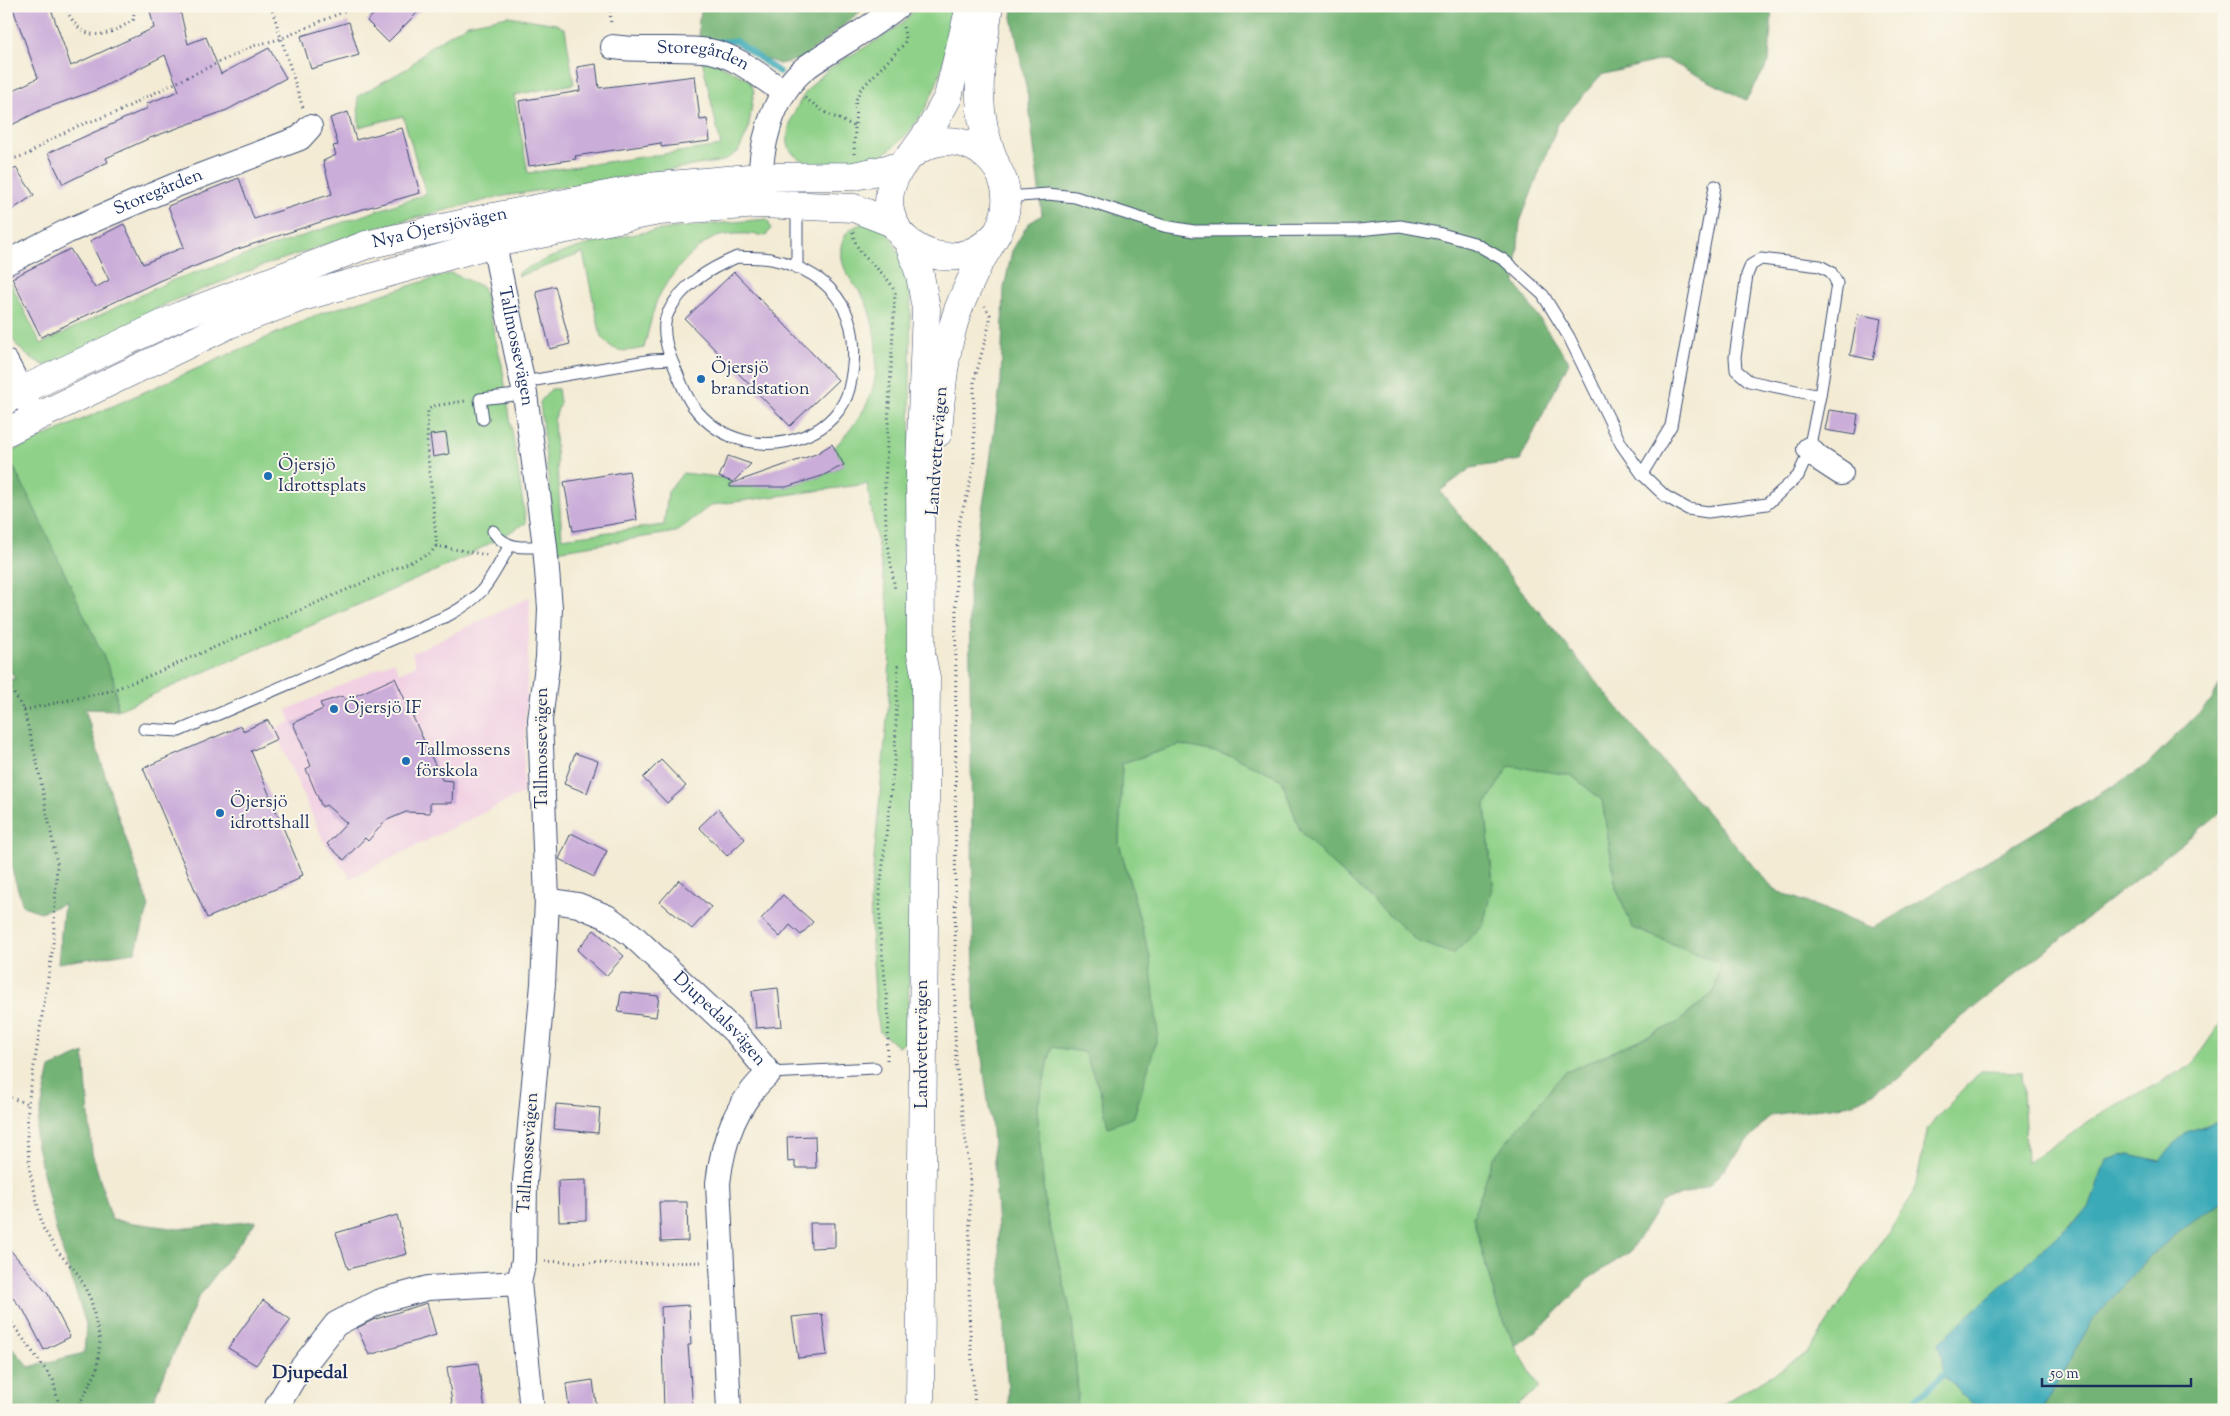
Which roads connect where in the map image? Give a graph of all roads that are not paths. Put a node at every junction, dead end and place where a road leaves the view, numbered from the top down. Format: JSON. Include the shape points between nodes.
{"nodes":[{"id":1,"x":970,"y":6,"type":"edge"},
{"id":2,"x":990,"y":6,"type":"edge"},
{"id":3,"x":897,"y":7,"type":"edge"},
{"id":4,"x":613,"y":47,"type":"dead end"},
{"id":5,"x":786,"y":89,"type":"junction"},
{"id":6,"x":310,"y":128,"type":"road end"},
{"id":7,"x":907,"y":160,"type":"junction"},
{"id":8,"x":996,"y":166,"type":"junction"},
{"id":9,"x":760,"y":177,"type":"junction"},
{"id":10,"x":1715,"y":186,"type":"dead end"},
{"id":11,"x":1006,"y":197,"type":"junction"},
{"id":12,"x":760,"y":204,"type":"junction"},
{"id":13,"x":797,"y":204,"type":"junction"},
{"id":14,"x":491,"y":231,"type":"junction"},
{"id":15,"x":901,"y":232,"type":"junction"},
{"id":16,"x":996,"y":234,"type":"junction"},
{"id":17,"x":6,"y":263,"type":"edge"},
{"id":18,"x":797,"y":268,"type":"junction"},
{"id":19,"x":670,"y":359,"type":"junction"},
{"id":20,"x":6,"y":362,"type":"edge"},
{"id":21,"x":525,"y":388,"type":"junction"},
{"id":22,"x":13,"y":395,"type":"edge"},
{"id":23,"x":1820,"y":396,"type":"junction"},
{"id":24,"x":34,"y":417,"type":"junction"},
{"id":25,"x":483,"y":420,"type":"dead end"},
{"id":26,"x":6,"y":432,"type":"edge"},
{"id":27,"x":1809,"y":449,"type":"junction"},
{"id":28,"x":1841,"y":473,"type":"dead end"},
{"id":29,"x":1642,"y":474,"type":"junction"},
{"id":30,"x":493,"y":531,"type":"dead end"},
{"id":31,"x":510,"y":545,"type":"junction"},
{"id":32,"x":545,"y":546,"type":"junction"},
{"id":33,"x":926,"y":678,"type":"junction"},
{"id":34,"x":144,"y":729,"type":"dead end"},
{"id":35,"x":547,"y":900,"type":"junction"},
{"id":36,"x":875,"y":1068,"type":"road end"},
{"id":37,"x":769,"y":1073,"type":"junction"},
{"id":38,"x":519,"y":1283,"type":"junction"},
{"id":39,"x":275,"y":1410,"type":"edge"},
{"id":40,"x":532,"y":1410,"type":"edge"},
{"id":41,"x":730,"y":1410,"type":"edge"},
{"id":42,"x":920,"y":1410,"type":"edge"}],
"edges":[{"from":1,"to":7,"type":"street","name":"Landvettervägen","via":[[948,98]]},
{"from":2,"to":8,"type":"street","name":"Landvettervägen","via":[[979,81],[980,114]]},
{"from":3,"to":5,"type":"street","via":[[807,67]]},
{"from":4,"to":5,"type":"street","name":"Storegården","via":[[637,51],[711,52],[740,63]]},
{"from":5,"to":9,"type":"street","via":[[773,114]]},
{"from":6,"to":17,"type":"street","name":"Storegården","via":[[300,138],[176,185]]},
{"from":7,"to":8,"type":"street","name":"Landvettervägen","via":[[932,144],[953,142],[974,147]]},
{"from":7,"to":9,"type":"street","name":"Nya Öjersjövägen","via":[[854,176]]},
{"from":7,"to":15,"type":"street","name":"Landvettervägen","via":[[894,180],[890,194],[891,209]]},
{"from":8,"to":11,"type":"street","name":"Landvettervägen"},
{"from":9,"to":12,"type":"street"},
{"from":9,"to":14,"type":"street","name":"Nya Öjersjövägen","via":[[648,187]]},
{"from":10,"to":29,"type":"lane","via":[[1671,426]]},
{"from":11,"to":16,"type":"street","name":"Landvettervägen","via":[[1004,216]]},
{"from":11,"to":29,"type":"lane","via":[[1048,194],[1075,197],[1164,226],[1194,231],[1348,230],[1400,226],[1474,243],[1504,260],[1543,295],[1569,337],[1621,444]]},
{"from":12,"to":13,"type":"street","name":"Nya Öjersjövägen"},
{"from":12,"to":14,"type":"street","name":"Nya Öjersjövägen"},
{"from":13,"to":15,"type":"street","name":"Nya Öjersjövägen","via":[[854,208]]},
{"from":13,"to":18,"type":"lane"},
{"from":14,"to":21,"type":"street","name":"Tallmossevägen"},
{"from":14,"to":22,"type":"street","name":"Nya Öjersjövägen","via":[[366,245],[182,315]]},
{"from":14,"to":24,"type":"street","name":"Nya Öjersjövägen","via":[[230,324]]},
{"from":15,"to":16,"type":"street","via":[[934,256],[953,258],[982,248]]},
{"from":15,"to":33,"type":"street","name":"Landvettervägen","via":[[923,290],[926,330],[920,459],[921,654]]},
{"from":16,"to":33,"type":"street","name":"Landvettervägen","via":[[965,295],[950,335],[939,415],[931,654]]},
{"from":18,"to":19,"type":"lane","via":[[770,259],[737,257],[711,268],[692,282],[667,314],[664,329]]},
{"from":18,"to":19,"type":"lane","via":[[818,278],[835,293],[846,311],[855,355],[846,400],[832,418],[814,432],[793,441],[770,445],[726,435],[707,422],[692,404]]},
{"from":19,"to":21,"type":"lane","via":[[652,360]]},
{"from":20,"to":22,"type":"street"},
{"from":21,"to":25,"type":"lane","via":[[478,394]]},
{"from":21,"to":32,"type":"street","name":"Tallmossevägen"},
{"from":22,"to":24,"type":"street"},
{"from":23,"to":23,"type":"lane","via":[[1836,283],[1831,272],[1820,266],[1761,259],[1751,265],[1746,275],[1736,370],[1749,380]]},
{"from":23,"to":27,"type":"lane"},
{"from":24,"to":26,"type":"street","name":"Nya Öjersjövägen"},
{"from":27,"to":28,"type":"street"},
{"from":27,"to":29,"type":"lane","via":[[1798,476],[1768,508],[1708,512],[1688,509],[1665,496]]},
{"from":30,"to":31,"type":"lane","via":[[498,539]]},
{"from":31,"to":32,"type":"lane","via":[[522,548]]},
{"from":31,"to":34,"type":"lane","via":[[483,591],[472,602],[450,614],[179,731]]},
{"from":32,"to":35,"type":"street","name":"Tallmossevägen","via":[[550,635],[540,720]]},
{"from":33,"to":42,"type":"street","name":"Landvettervägen"},
{"from":35,"to":37,"type":"street","name":"Djupedalsvägen","via":[[578,906],[607,917],[632,935],[737,1034]]},
{"from":35,"to":38,"type":"street","name":"Tallmossevägen","via":[[543,984],[525,1180],[524,1260]]},
{"from":36,"to":37,"type":"lane"},
{"from":37,"to":41,"type":"street","name":"Djupedalsvägen","via":[[755,1086],[738,1111],[722,1150],[718,1183]]},
{"from":38,"to":39,"type":"street","via":[[428,1288],[380,1301],[336,1324],[293,1378]]},
{"from":38,"to":40,"type":"street","name":"Tallmossevägen"}]}
